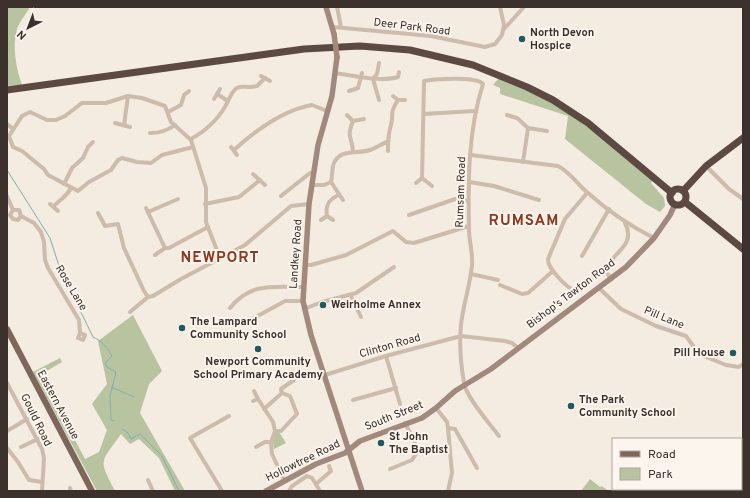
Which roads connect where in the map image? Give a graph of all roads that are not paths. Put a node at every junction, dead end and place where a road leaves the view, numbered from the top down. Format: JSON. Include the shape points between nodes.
{"nodes":[{"id":1,"x":326,"y":7,"type":"edge"},
{"id":2,"x":337,"y":7,"type":"edge"},
{"id":3,"x":500,"y":7,"type":"edge"},
{"id":4,"x":524,"y":7,"type":"edge"},
{"id":5,"x":341,"y":26,"type":"junction"},
{"id":6,"x":333,"y":27,"type":"junction"},
{"id":7,"x":504,"y":29,"type":"junction"},
{"id":8,"x":379,"y":63,"type":"dead end"},
{"id":9,"x":399,"y":72,"type":"dead end"},
{"id":10,"x":336,"y":73,"type":"junction"},
{"id":11,"x":362,"y":76,"type":"junction"},
{"id":12,"x":265,"y":78,"type":"dead end"},
{"id":13,"x":373,"y":79,"type":"junction"},
{"id":14,"x":220,"y":89,"type":"dead end"},
{"id":15,"x":7,"y":90,"type":"edge"},
{"id":16,"x":188,"y":91,"type":"dead end"},
{"id":17,"x":349,"y":91,"type":"dead end"},
{"id":18,"x":217,"y":94,"type":"junction"},
{"id":19,"x":128,"y":96,"type":"junction"},
{"id":20,"x":393,"y":96,"type":"dead end"},
{"id":21,"x":214,"y":99,"type":"dead end"},
{"id":22,"x":379,"y":100,"type":"dead end"},
{"id":23,"x":398,"y":100,"type":"junction"},
{"id":24,"x":405,"y":100,"type":"dead end"},
{"id":25,"x":228,"y":101,"type":"junction"},
{"id":26,"x":327,"y":111,"type":"junction"},
{"id":27,"x":168,"y":112,"type":"junction"},
{"id":28,"x":474,"y":112,"type":"junction"},
{"id":29,"x":424,"y":114,"type":"junction"},
{"id":30,"x":347,"y":115,"type":"dead end"},
{"id":31,"x":507,"y":115,"type":"dead end"},
{"id":32,"x":364,"y":119,"type":"dead end"},
{"id":33,"x":353,"y":121,"type":"junction"},
{"id":34,"x":115,"y":123,"type":"dead end"},
{"id":35,"x":7,"y":124,"type":"edge"},
{"id":36,"x":124,"y":125,"type":"junction"},
{"id":37,"x":175,"y":125,"type":"junction"},
{"id":38,"x":130,"y":127,"type":"dead end"},
{"id":39,"x":13,"y":129,"type":"junction"},
{"id":40,"x":528,"y":130,"type":"junction"},
{"id":41,"x":547,"y":131,"type":"dead end"},
{"id":42,"x":150,"y":133,"type":"dead end"},
{"id":43,"x":743,"y":138,"type":"edge"},
{"id":44,"x":191,"y":139,"type":"junction"},
{"id":45,"x":93,"y":142,"type":"dead end"},
{"id":46,"x":387,"y":142,"type":"junction"},
{"id":47,"x":193,"y":146,"type":"junction"},
{"id":48,"x":388,"y":151,"type":"dead end"},
{"id":49,"x":353,"y":152,"type":"junction"},
{"id":50,"x":423,"y":153,"type":"junction"},
{"id":51,"x":428,"y":153,"type":"dead end"},
{"id":52,"x":237,"y":155,"type":"dead end"},
{"id":53,"x":471,"y":155,"type":"junction"},
{"id":54,"x":523,"y":162,"type":"junction"},
{"id":55,"x":706,"y":166,"type":"junction"},
{"id":56,"x":314,"y":173,"type":"junction"},
{"id":57,"x":253,"y":174,"type":"dead end"},
{"id":58,"x":422,"y":178,"type":"junction"},
{"id":59,"x":260,"y":180,"type":"junction"},
{"id":60,"x":331,"y":182,"type":"junction"},
{"id":61,"x":470,"y":182,"type":"junction"},
{"id":62,"x":416,"y":183,"type":"dead end"},
{"id":63,"x":64,"y":184,"type":"junction"},
{"id":64,"x":312,"y":184,"type":"junction"},
{"id":65,"x":265,"y":185,"type":"dead end"},
{"id":66,"x":432,"y":186,"type":"dead end"},
{"id":67,"x":71,"y":188,"type":"junction"},
{"id":68,"x":683,"y":191,"type":"junction"},
{"id":69,"x":588,"y":193,"type":"junction"},
{"id":70,"x":672,"y":193,"type":"junction"},
{"id":71,"x":339,"y":194,"type":"junction"},
{"id":72,"x":7,"y":196,"type":"edge"},
{"id":73,"x":281,"y":196,"type":"dead end"},
{"id":74,"x":178,"y":199,"type":"dead end"},
{"id":75,"x":743,"y":199,"type":"edge"},
{"id":76,"x":343,"y":200,"type":"dead end"},
{"id":77,"x":539,"y":200,"type":"dead end"},
{"id":78,"x":468,"y":201,"type":"junction"},
{"id":79,"x":685,"y":202,"type":"junction"},
{"id":80,"x":206,"y":204,"type":"junction"},
{"id":81,"x":309,"y":204,"type":"junction"},
{"id":82,"x":675,"y":204,"type":"junction"},
{"id":83,"x":609,"y":209,"type":"junction"},
{"id":84,"x":13,"y":210,"type":"junction"},
{"id":85,"x":58,"y":211,"type":"dead end"},
{"id":86,"x":98,"y":213,"type":"dead end"},
{"id":87,"x":409,"y":215,"type":"dead end"},
{"id":88,"x":21,"y":216,"type":"junction"},
{"id":89,"x":327,"y":216,"type":"junction"},
{"id":90,"x":9,"y":218,"type":"edge"},
{"id":91,"x":321,"y":220,"type":"dead end"},
{"id":92,"x":333,"y":220,"type":"dead end"},
{"id":93,"x":625,"y":223,"type":"junction"},
{"id":94,"x":469,"y":226,"type":"junction"},
{"id":95,"x":208,"y":227,"type":"junction"},
{"id":96,"x":654,"y":238,"type":"junction"},
{"id":97,"x":165,"y":248,"type":"junction"},
{"id":98,"x":743,"y":249,"type":"edge"},
{"id":99,"x":155,"y":255,"type":"dead end"},
{"id":100,"x":582,"y":256,"type":"dead end"},
{"id":101,"x":220,"y":258,"type":"junction"},
{"id":102,"x":306,"y":265,"type":"junction"},
{"id":103,"x":394,"y":267,"type":"dead end"},
{"id":104,"x":605,"y":270,"type":"junction"},
{"id":105,"x":553,"y":271,"type":"junction"},
{"id":106,"x":471,"y":274,"type":"junction"},
{"id":107,"x":611,"y":279,"type":"junction"},
{"id":108,"x":498,"y":280,"type":"dead end"},
{"id":109,"x":500,"y":286,"type":"dead end"},
{"id":110,"x":304,"y":287,"type":"junction"},
{"id":111,"x":599,"y":288,"type":"junction"},
{"id":112,"x":351,"y":296,"type":"junction"},
{"id":113,"x":148,"y":297,"type":"junction"},
{"id":114,"x":303,"y":301,"type":"junction"},
{"id":115,"x":230,"y":308,"type":"dead end"},
{"id":116,"x":304,"y":309,"type":"junction"},
{"id":117,"x":130,"y":312,"type":"dead end"},
{"id":118,"x":361,"y":317,"type":"dead end"},
{"id":119,"x":252,"y":319,"type":"dead end"},
{"id":120,"x":7,"y":329,"type":"edge"},
{"id":121,"x":80,"y":333,"type":"dead end"},
{"id":122,"x":460,"y":336,"type":"junction"},
{"id":123,"x":518,"y":348,"type":"junction"},
{"id":124,"x":386,"y":356,"type":"junction"},
{"id":125,"x":743,"y":364,"type":"edge"},
{"id":126,"x":293,"y":372,"type":"dead end"},
{"id":127,"x":325,"y":376,"type":"junction"},
{"id":128,"x":7,"y":384,"type":"edge"},
{"id":129,"x":464,"y":385,"type":"junction"},
{"id":130,"x":396,"y":388,"type":"junction"},
{"id":131,"x":254,"y":391,"type":"dead end"},
{"id":132,"x":282,"y":394,"type":"junction"},
{"id":133,"x":258,"y":399,"type":"junction"},
{"id":134,"x":352,"y":400,"type":"dead end"},
{"id":135,"x":253,"y":401,"type":"dead end"},
{"id":136,"x":400,"y":404,"type":"dead end"},
{"id":137,"x":436,"y":408,"type":"junction"},
{"id":138,"x":264,"y":409,"type":"junction"},
{"id":139,"x":229,"y":416,"type":"dead end"},
{"id":140,"x":27,"y":419,"type":"junction"},
{"id":141,"x":405,"y":423,"type":"junction"},
{"id":142,"x":448,"y":428,"type":"junction"},
{"id":143,"x":7,"y":431,"type":"edge"},
{"id":144,"x":275,"y":431,"type":"junction"},
{"id":145,"x":499,"y":436,"type":"dead end"},
{"id":146,"x":38,"y":439,"type":"junction"},
{"id":147,"x":272,"y":442,"type":"junction"},
{"id":148,"x":256,"y":446,"type":"dead end"},
{"id":149,"x":21,"y":447,"type":"dead end"},
{"id":150,"x":7,"y":448,"type":"edge"},
{"id":151,"x":349,"y":450,"type":"junction"},
{"id":152,"x":329,"y":466,"type":"dead end"},
{"id":153,"x":477,"y":468,"type":"dead end"},
{"id":154,"x":390,"y":469,"type":"dead end"},
{"id":155,"x":148,"y":480,"type":"dead end"},
{"id":156,"x":284,"y":480,"type":"junction"},
{"id":157,"x":42,"y":482,"type":"junction"},
{"id":158,"x":316,"y":484,"type":"junction"},
{"id":159,"x":42,"y":491,"type":"edge"},
{"id":160,"x":92,"y":491,"type":"edge"},
{"id":161,"x":153,"y":491,"type":"edge"},
{"id":162,"x":222,"y":491,"type":"edge"},
{"id":163,"x":266,"y":491,"type":"edge"},
{"id":164,"x":288,"y":491,"type":"edge"},
{"id":165,"x":320,"y":491,"type":"edge"},
{"id":166,"x":362,"y":491,"type":"edge"},
{"id":167,"x":448,"y":491,"type":"edge"}],
"edges":[{"from":1,"to":6,"type":"main road"},
{"from":2,"to":5,"type":"street"},
{"from":3,"to":7,"type":"street"},
{"from":4,"to":7,"type":"street","name":"Deer Park Road"},
{"from":5,"to":6,"type":"street","name":"Deer Park Road"},
{"from":5,"to":7,"type":"street","name":"Deer Park Road","via":[[431,36],[484,47],[496,43],[502,37]]},
{"from":6,"to":10,"type":"main road","name":"Landkey Road","bridge":true,"via":[[337,57]]},
{"from":8,"to":13,"type":"street"},
{"from":9,"to":13,"type":"street","via":[[398,77],[392,79]]},
{"from":10,"to":11,"type":"street"},
{"from":10,"to":26,"type":"main road","name":"Landkey Road"},
{"from":11,"to":13,"type":"street"},
{"from":11,"to":17,"type":"street","via":[[358,88]]},
{"from":12,"to":25,"type":"street","via":[[258,86],[239,86]]},
{"from":13,"to":22,"type":"street"},
{"from":14,"to":18,"type":"street"},
{"from":15,"to":70,"type":"highway","via":[[304,49],[360,46],[410,50],[473,65],[554,100],[588,123]]},
{"from":16,"to":27,"type":"street","via":[[182,94],[181,105]]},
{"from":18,"to":21,"type":"street"},
{"from":18,"to":25,"type":"street"},
{"from":19,"to":27,"type":"street","via":[[165,106]]},
{"from":19,"to":36,"type":"street"},
{"from":19,"to":39,"type":"street","via":[[106,103],[82,103],[56,120],[47,120],[34,113],[26,113]]},
{"from":20,"to":23,"type":"street"},
{"from":23,"to":24,"type":"street"},
{"from":23,"to":46,"type":"street","via":[[392,111]]},
{"from":25,"to":44,"type":"street","via":[[223,112],[208,128]]},
{"from":26,"to":52,"type":"street","via":[[312,105],[292,111],[232,148]]},
{"from":26,"to":56,"type":"main road","name":"Landkey Road"},
{"from":27,"to":37,"type":"street"},
{"from":28,"to":29,"type":"street"},
{"from":28,"to":29,"type":"street","name":"Rumsam Road","via":[[483,84],[471,79],[424,81]]},
{"from":28,"to":53,"type":"street","name":"Rumsam Road"},
{"from":29,"to":50,"type":"street"},
{"from":30,"to":33,"type":"street"},
{"from":31,"to":40,"type":"street","via":[[517,118]]},
{"from":32,"to":33,"type":"street"},
{"from":33,"to":49,"type":"street","via":[[348,135]]},
{"from":34,"to":36,"type":"street"},
{"from":35,"to":39,"type":"street"},
{"from":36,"to":38,"type":"street"},
{"from":37,"to":42,"type":"street","via":[[158,133]]},
{"from":37,"to":44,"type":"street"},
{"from":39,"to":63,"type":"street","via":[[9,136],[13,147],[44,168],[48,175]]},
{"from":40,"to":41,"type":"street"},
{"from":40,"to":54,"type":"street"},
{"from":43,"to":55,"type":"highway"},
{"from":44,"to":47,"type":"street"},
{"from":45,"to":63,"type":"street","via":[[86,146],[83,158]]},
{"from":46,"to":48,"type":"street"},
{"from":46,"to":49,"type":"street"},
{"from":47,"to":67,"type":"street","via":[[162,155],[152,164],[122,158],[111,170],[89,182],[80,191]]},
{"from":47,"to":80,"type":"street","via":[[206,188]]},
{"from":49,"to":60,"type":"street","via":[[340,156],[335,161]]},
{"from":50,"to":51,"type":"street"},
{"from":50,"to":58,"type":"street"},
{"from":53,"to":54,"type":"street"},
{"from":53,"to":61,"type":"street","name":"Rumsam Road"},
{"from":54,"to":69,"type":"street","via":[[558,166]]},
{"from":55,"to":68,"type":"highway"},
{"from":55,"to":75,"type":"street"},
{"from":56,"to":64,"type":"main road","name":"Landkey Road"},
{"from":56,"to":73,"type":"street","via":[[310,173]]},
{"from":57,"to":59,"type":"street"},
{"from":58,"to":62,"type":"street"},
{"from":58,"to":66,"type":"street"},
{"from":59,"to":65,"type":"street"},
{"from":59,"to":80,"type":"street","via":[[239,197]]},
{"from":60,"to":64,"type":"street","via":[[324,186]]},
{"from":60,"to":71,"type":"street"},
{"from":61,"to":77,"type":"street","via":[[494,186]]},
{"from":61,"to":78,"type":"street","name":"Rumsam Road"},
{"from":63,"to":67,"type":"street"},
{"from":64,"to":81,"type":"main road","name":"Landkey Road"},
{"from":67,"to":85,"type":"street","via":[[65,198],[52,205]]},
{"from":68,"to":70,"type":"highway","via":[[678,189]]},
{"from":68,"to":79,"type":"highway","via":[[686,195]]},
{"from":69,"to":83,"type":"street"},
{"from":69,"to":105,"type":"street","via":[[563,223],[548,259]]},
{"from":70,"to":82,"type":"highway","via":[[671,200]]},
{"from":71,"to":76,"type":"street"},
{"from":71,"to":89,"type":"street","via":[[328,202]]},
{"from":72,"to":84,"type":"street"},
{"from":74,"to":97,"type":"street","via":[[147,210]]},
{"from":78,"to":87,"type":"street","via":[[454,199]]},
{"from":78,"to":94,"type":"street","name":"Rumsam Road"},
{"from":79,"to":82,"type":"highway"},
{"from":79,"to":98,"type":"highway"},
{"from":80,"to":95,"type":"street"},
{"from":81,"to":101,"type":"street","via":[[291,206],[251,241]]},
{"from":81,"to":102,"type":"main road","name":"Landkey Road"},
{"from":82,"to":96,"type":"main road","name":"Bishop's Tawton Road"},
{"from":83,"to":93,"type":"street"},
{"from":83,"to":100,"type":"street"},
{"from":84,"to":88,"type":"street","via":[[19,210]]},
{"from":84,"to":90,"type":"street"},
{"from":86,"to":113,"type":"street","via":[[105,226],[120,223],[124,248]]},
{"from":88,"to":90,"type":"street","via":[[16,220]]},
{"from":88,"to":121,"type":"street","name":"Rose Lane","via":[[34,223],[41,232],[46,263],[77,315]]},
{"from":89,"to":91,"type":"street"},
{"from":89,"to":92,"type":"street"},
{"from":93,"to":96,"type":"street"},
{"from":93,"to":104,"type":"street","via":[[628,235],[626,244]]},
{"from":94,"to":102,"type":"street","via":[[414,244],[406,242],[393,230],[346,255]]},
{"from":94,"to":106,"type":"street","name":"Rumsam Road"},
{"from":95,"to":97,"type":"street"},
{"from":95,"to":101,"type":"street"},
{"from":96,"to":107,"type":"main road","name":"Bishop's Tawton Road","via":[[638,257]]},
{"from":97,"to":99,"type":"street"},
{"from":101,"to":113,"type":"street"},
{"from":102,"to":110,"type":"main road","name":"Landkey Road"},
{"from":103,"to":112,"type":"street"},
{"from":104,"to":105,"type":"street","via":[[576,291],[568,288]]},
{"from":104,"to":107,"type":"street"},
{"from":105,"to":109,"type":"street","via":[[528,293],[522,294]]},
{"from":106,"to":108,"type":"street"},
{"from":106,"to":122,"type":"street","name":"Rumsam Road"},
{"from":107,"to":111,"type":"main road","name":"Bishop's Tawton Road"},
{"from":110,"to":114,"type":"main road","name":"Landkey Road"},
{"from":110,"to":115,"type":"street","via":[[265,287],[250,290]]},
{"from":111,"to":123,"type":"main road","name":"Bishop's Tawton Road"},
{"from":111,"to":125,"type":"street","name":"Pill Lane","via":[[621,309],[656,326],[686,336],[699,354],[735,367]]},
{"from":112,"to":116,"type":"street","via":[[330,299]]},
{"from":112,"to":118,"type":"street"},
{"from":113,"to":117,"type":"street"},
{"from":114,"to":116,"type":"main road","name":"Landkey Road"},
{"from":114,"to":119,"type":"street","via":[[285,301]]},
{"from":116,"to":127,"type":"main road","name":"Landkey Road"},
{"from":120,"to":160,"type":"main road","name":"Eastern Avenue"},
{"from":122,"to":123,"type":"street","via":[[505,341]]},
{"from":122,"to":124,"type":"street","name":"Clinton Road"},
{"from":122,"to":129,"type":"street","name":"Rumsam Road"},
{"from":123,"to":129,"type":"main road","name":"Bishop's Tawton Road","via":[[491,369]]},
{"from":124,"to":127,"type":"street","name":"Clinton Road"},
{"from":124,"to":130,"type":"street"},
{"from":126,"to":132,"type":"street","via":[[294,380],[281,389]]},
{"from":127,"to":151,"type":"main road","name":"Landkey Road"},
{"from":128,"to":140,"type":"street","name":"Gould Road"},
{"from":129,"to":137,"type":"main road","name":"South Street"},
{"from":129,"to":145,"type":"street"},
{"from":130,"to":134,"type":"street"},
{"from":130,"to":136,"type":"street"},
{"from":131,"to":133,"type":"street"},
{"from":132,"to":138,"type":"street"},
{"from":132,"to":144,"type":"street","via":[[290,396],[297,414],[281,431]]},
{"from":133,"to":135,"type":"street"},
{"from":133,"to":138,"type":"street"},
{"from":137,"to":141,"type":"main road","name":"South Street","via":[[422,418]]},
{"from":137,"to":142,"type":"street","via":[[447,422]]},
{"from":138,"to":144,"type":"street","via":[[273,422]]},
{"from":139,"to":162,"type":"street","via":[[190,438]]},
{"from":140,"to":143,"type":"street","via":[[14,424]]},
{"from":140,"to":146,"type":"street","name":"Gould Road"},
{"from":141,"to":151,"type":"main road","name":"South Street","via":[[360,441]]},
{"from":141,"to":154,"type":"street","via":[[415,443],[416,454],[412,460]]},
{"from":142,"to":153,"type":"street","via":[[455,428]]},
{"from":142,"to":167,"type":"street","via":[[452,473]]},
{"from":144,"to":147,"type":"street"},
{"from":146,"to":149,"type":"street"},
{"from":146,"to":157,"type":"street","name":"Gould Road","via":[[44,458]]},
{"from":147,"to":148,"type":"street"},
{"from":147,"to":156,"type":"street","via":[[272,454]]},
{"from":150,"to":157,"type":"street","via":[[30,480]]},
{"from":151,"to":156,"type":"main road","name":"Hollowtree Road"},
{"from":151,"to":166,"type":"main road","name":"Landkey Road"},
{"from":152,"to":158,"type":"street","via":[[331,471]]},
{"from":155,"to":161,"type":"street"},
{"from":156,"to":163,"type":"main road","name":"Hollowtree Road"},
{"from":157,"to":159,"type":"street","name":"Gould Road"},
{"from":158,"to":164,"type":"street","via":[[307,476]]},
{"from":158,"to":165,"type":"street"}]}
